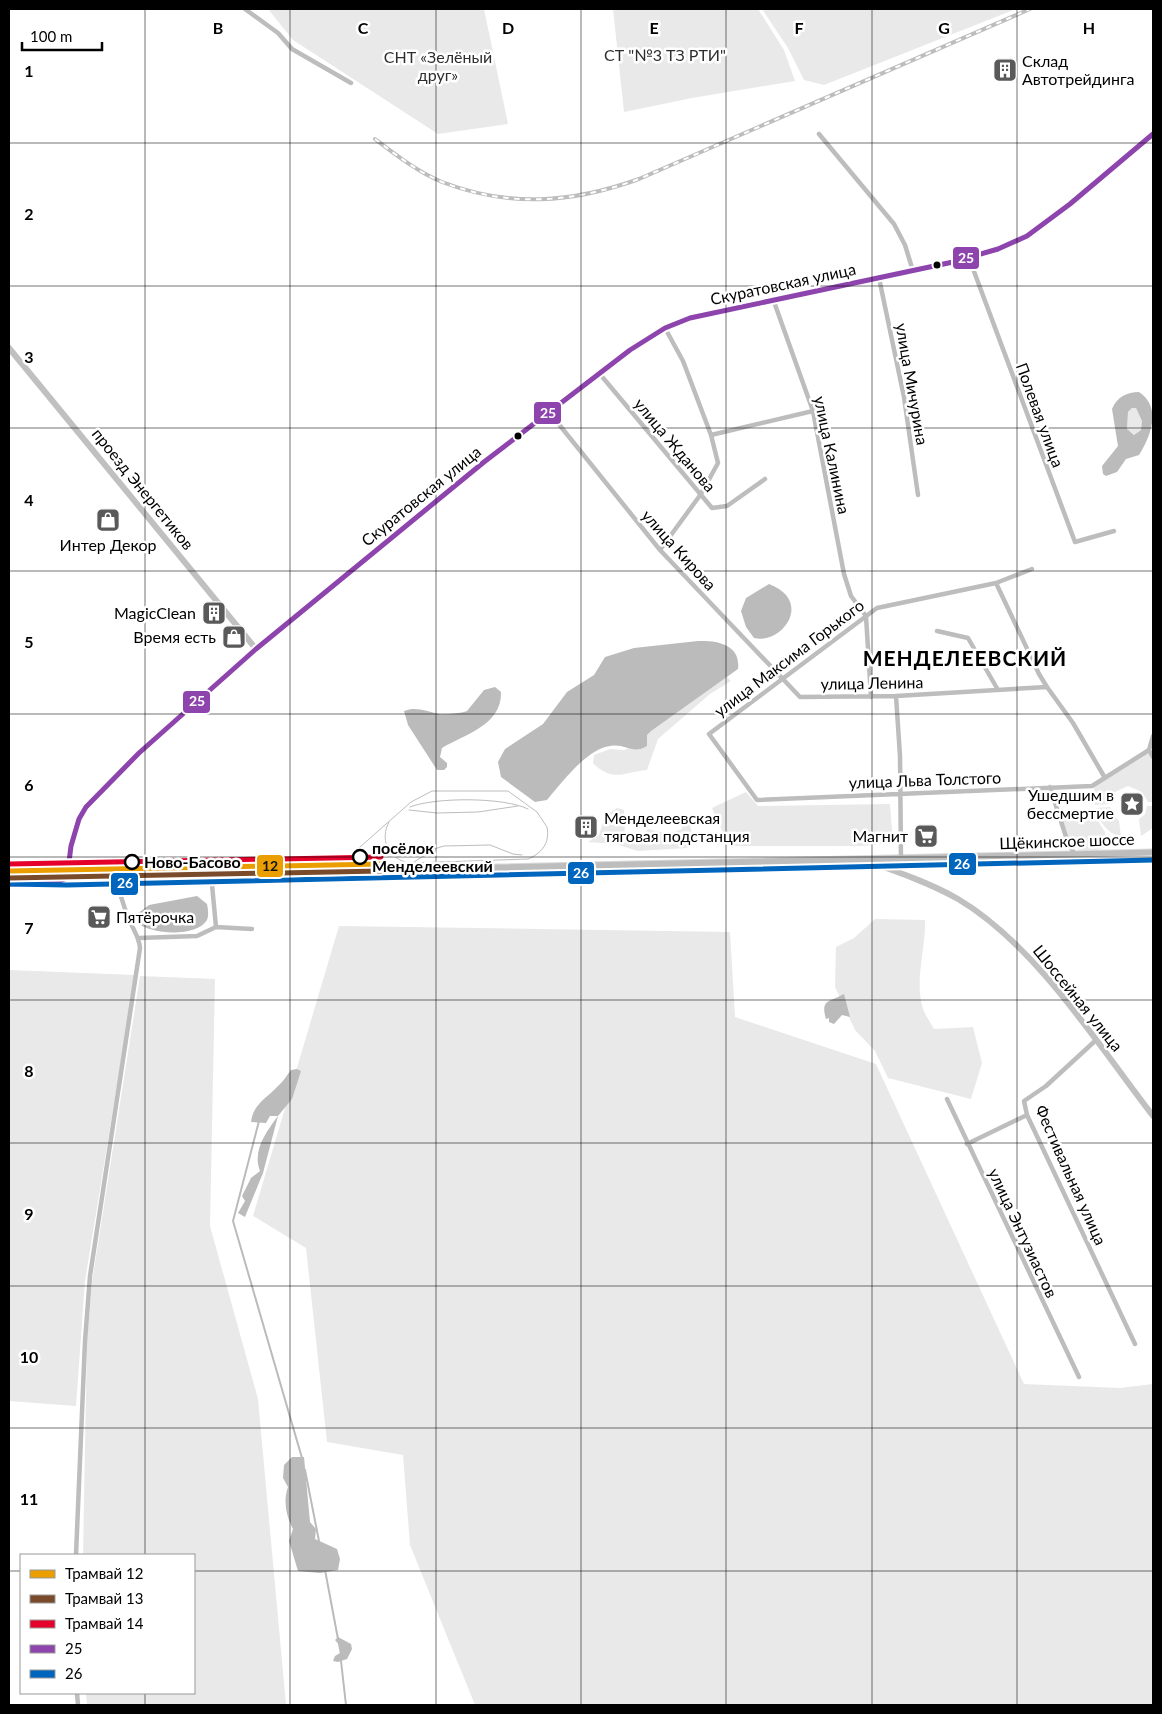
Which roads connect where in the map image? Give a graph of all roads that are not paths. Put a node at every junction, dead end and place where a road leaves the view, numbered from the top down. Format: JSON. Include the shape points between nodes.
{"nodes":[{"id":1,"x":245,"y":9,"type":"edge"},
{"id":2,"x":351,"y":83,"type":"dead end"},
{"id":3,"x":819,"y":134,"type":"dead end"},
{"id":4,"x":1153,"y":134,"type":"edge"},
{"id":5,"x":969,"y":258,"type":"junction"},
{"id":6,"x":914,"y":271,"type":"junction"},
{"id":7,"x":879,"y":278,"type":"junction"},
{"id":8,"x":773,"y":299,"type":"junction"},
{"id":9,"x":665,"y":328,"type":"junction"},
{"id":10,"x":9,"y":348,"type":"edge"},
{"id":11,"x":599,"y":373,"type":"junction"},
{"id":12,"x":813,"y":411,"type":"junction"},
{"id":13,"x":548,"y":412,"type":"junction"},
{"id":14,"x":711,"y":435,"type":"junction"},
{"id":15,"x":765,"y":478,"type":"dead end"},
{"id":16,"x":701,"y":494,"type":"junction"},
{"id":17,"x":918,"y":495,"type":"dead end"},
{"id":18,"x":1114,"y":531,"type":"dead end"},
{"id":19,"x":660,"y":550,"type":"junction"},
{"id":20,"x":1032,"y":569,"type":"dead end"},
{"id":21,"x":996,"y":583,"type":"junction"},
{"id":22,"x":866,"y":616,"type":"junction"},
{"id":23,"x":937,"y":631,"type":"dead end"},
{"id":24,"x":256,"y":649,"type":"junction"},
{"id":25,"x":782,"y":678,"type":"junction"},
{"id":26,"x":1047,"y":687,"type":"junction"},
{"id":27,"x":998,"y":690,"type":"junction"},
{"id":28,"x":896,"y":696,"type":"junction"},
{"id":29,"x":800,"y":697,"type":"joint"},
{"id":30,"x":871,"y":697,"type":"junction"},
{"id":31,"x":709,"y":734,"type":"joint"},
{"id":32,"x":1153,"y":736,"type":"edge"},
{"id":33,"x":1149,"y":750,"type":"junction"},
{"id":34,"x":1153,"y":757,"type":"edge"},
{"id":35,"x":1105,"y":778,"type":"junction"},
{"id":36,"x":1050,"y":788,"type":"junction"},
{"id":37,"x":902,"y":794,"type":"junction"},
{"id":38,"x":1153,"y":853,"type":"edge"},
{"id":39,"x":1075,"y":855,"type":"junction"},
{"id":40,"x":901,"y":859,"type":"junction"},
{"id":41,"x":862,"y":860,"type":"junction"},
{"id":42,"x":211,"y":874,"type":"junction"},
{"id":43,"x":9,"y":877,"type":"edge"},
{"id":44,"x":117,"y":877,"type":"junction"},
{"id":45,"x":67,"y":878,"type":"junction"},
{"id":46,"x":9,"y":884,"type":"edge"},
{"id":47,"x":216,"y":927,"type":"junction"},
{"id":48,"x":252,"y":928,"type":"dead end"},
{"id":49,"x":139,"y":938,"type":"junction"},
{"id":50,"x":1095,"y":1041,"type":"junction"},
{"id":51,"x":947,"y":1099,"type":"dead end"},
{"id":52,"x":1027,"y":1115,"type":"junction"},
{"id":53,"x":1153,"y":1116,"type":"edge"},
{"id":54,"x":967,"y":1144,"type":"junction"},
{"id":55,"x":1135,"y":1344,"type":"dead end"},
{"id":56,"x":1079,"y":1378,"type":"dead end"},
{"id":57,"x":76,"y":1554,"type":"edge"}],
"edges":[{"from":1,"to":2,"type":"street","via":[[278,33],[292,49]]},
{"from":3,"to":6,"type":"street","via":[[894,224],[906,245]]},
{"from":4,"to":5,"type":"street","name":"Скуратовская улица","via":[[1027,236]]},
{"from":5,"to":6,"type":"street","name":"Скуратовская улица"},
{"from":5,"to":18,"type":"street","name":"Полевая улица","via":[[1075,542]]},
{"from":6,"to":7,"type":"street","name":"Скуратовская улица"},
{"from":7,"to":8,"type":"street","name":"Скуратовская улица"},
{"from":7,"to":17,"type":"street","name":"улица Мичурина","via":[[904,397]]},
{"from":8,"to":9,"type":"street","name":"Скуратовская улица","via":[[690,318]]},
{"from":8,"to":12,"type":"street","name":"улица Калинина"},
{"from":9,"to":11,"type":"street","name":"Скуратовская улица"},
{"from":9,"to":14,"type":"street","via":[[683,361]]},
{"from":10,"to":24,"type":"street","name":"проезд Энергетиков"},
{"from":11,"to":13,"type":"street","name":"Скуратовская улица"},
{"from":11,"to":16,"type":"street","name":"улица Жданова"},
{"from":12,"to":14,"type":"street"},
{"from":12,"to":22,"type":"street","name":"улица Калинина","via":[[844,574],[851,596]]},
{"from":13,"to":19,"type":"street","name":"улица Кирова"},
{"from":13,"to":24,"type":"street","name":"Скуратовская улица"},
{"from":14,"to":16,"type":"street","via":[[718,463]]},
{"from":15,"to":16,"type":"street","name":"улица Жданова","via":[[727,506],[712,508]]},
{"from":16,"to":19,"type":"street"},
{"from":19,"to":25,"type":"street","name":"улица Кирова"},
{"from":20,"to":21,"type":"street","name":"улица Максима Горького"},
{"from":21,"to":22,"type":"street","name":"улица Максима Горького","via":[[877,608]]},
{"from":21,"to":26,"type":"street"},
{"from":22,"to":25,"type":"street","name":"улица Максима Горького"},
{"from":22,"to":30,"type":"street"},
{"from":23,"to":27,"type":"street","via":[[968,638]]},
{"from":24,"to":45,"type":"street","name":"Скуратовская улица","via":[[140,753],[86,808],[74,832]]},
{"from":25,"to":29,"type":"street","name":"улица Кирова"},
{"from":25,"to":31,"type":"street","name":"улица Максима Горького"},
{"from":26,"to":27,"type":"street","name":"улица Ленина"},
{"from":26,"to":35,"type":"street","via":[[1073,723]]},
{"from":27,"to":28,"type":"street","name":"улица Ленина"},
{"from":28,"to":30,"type":"street","name":"улица Ленина"},
{"from":28,"to":37,"type":"street"},
{"from":29,"to":30,"type":"street","name":"улица Ленина"},
{"from":31,"to":37,"type":"street","name":"улица Льва Толстого","via":[[757,800]]},
{"from":32,"to":33,"type":"street"},
{"from":33,"to":34,"type":"street"},
{"from":33,"to":35,"type":"street","name":"улица Льва Толстого"},
{"from":35,"to":36,"type":"street","name":"улица Льва Толстого","via":[[1092,786]]},
{"from":36,"to":37,"type":"street","name":"улица Льва Толстого"},
{"from":36,"to":39,"type":"street"},
{"from":37,"to":40,"type":"street"},
{"from":38,"to":39,"type":"main road","name":"Щёкинское шоссе"},
{"from":39,"to":40,"type":"main road","name":"Щёкинское шоссе"},
{"from":40,"to":41,"type":"main road","name":"Щёкинское шоссе"},
{"from":41,"to":42,"type":"main road","name":"Щёкинское шоссе"},
{"from":41,"to":50,"type":"street","name":"Шоссейная улица","via":[[938,888],[982,915],[1039,968]]},
{"from":42,"to":44,"type":"main road"},
{"from":42,"to":47,"type":"street"},
{"from":43,"to":45,"type":"main road"},
{"from":44,"to":45,"type":"main road"},
{"from":44,"to":49,"type":"street","via":[[120,896]]},
{"from":45,"to":46,"type":"main road","via":[[55,883]]},
{"from":47,"to":48,"type":"street"},
{"from":47,"to":49,"type":"street","via":[[197,936]]},
{"from":49,"to":57,"type":"street","via":[[137,976],[90,1276]]},
{"from":50,"to":52,"type":"street","name":"Фестивальная улица","via":[[1046,1086],[1024,1101]]},
{"from":50,"to":53,"type":"street","name":"Шоссейная улица"},
{"from":51,"to":54,"type":"street","name":"улица Энтузиастов"},
{"from":52,"to":54,"type":"street"},
{"from":52,"to":55,"type":"street","name":"Фестивальная улица"},
{"from":54,"to":56,"type":"street","name":"улица Энтузиастов"}]}
